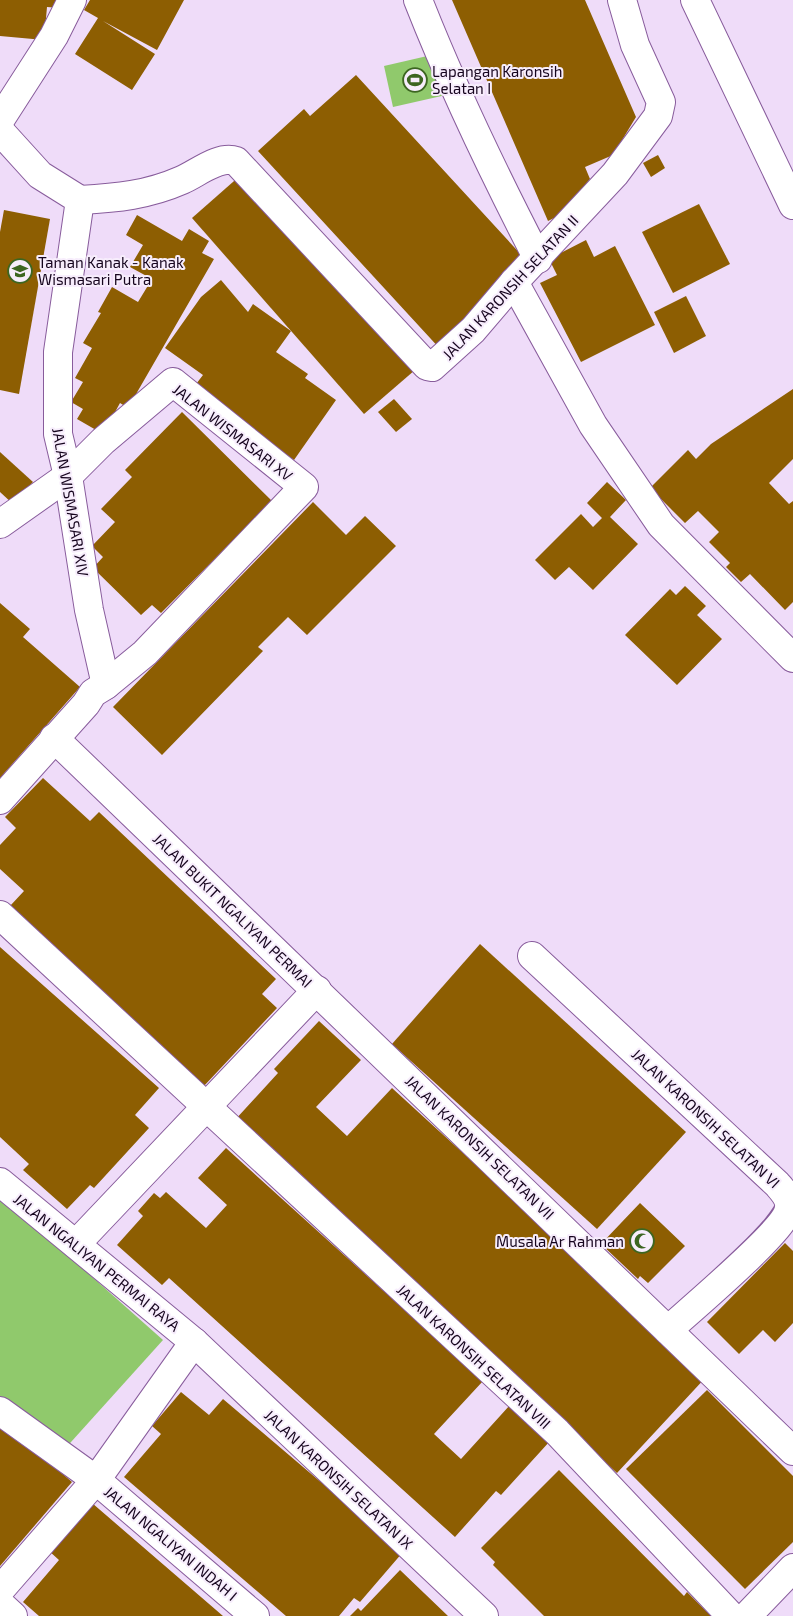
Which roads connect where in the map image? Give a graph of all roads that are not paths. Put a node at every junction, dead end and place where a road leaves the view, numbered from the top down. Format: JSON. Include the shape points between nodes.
{"nodes":[{"id":1,"x":72,"y":0,"type":"edge"},
{"id":2,"x":418,"y":0,"type":"edge"},
{"id":3,"x":622,"y":0,"type":"edge"},
{"id":4,"x":695,"y":0,"type":"edge"},
{"id":5,"x":0,"y":120,"type":"edge"},
{"id":6,"x":0,"y":132,"type":"edge"},
{"id":7,"x":80,"y":200,"type":"junction"},
{"id":8,"x":793,"y":205,"type":"edge"},
{"id":9,"x":538,"y":259,"type":"junction"},
{"id":10,"x":514,"y":282,"type":"junction"},
{"id":11,"x":68,"y":476,"type":"junction"},
{"id":12,"x":0,"y":524,"type":"edge"},
{"id":13,"x":793,"y":658,"type":"edge"},
{"id":14,"x":100,"y":689,"type":"junction"},
{"id":15,"x":54,"y":738,"type":"junction"},
{"id":16,"x":0,"y":800,"type":"edge"},
{"id":17,"x":0,"y":915,"type":"edge"},
{"id":18,"x":532,"y":956,"type":"dead end"},
{"id":19,"x":318,"y":990,"type":"junction"},
{"id":20,"x":206,"y":1108,"type":"junction"},
{"id":21,"x":0,"y":1182,"type":"edge"},
{"id":22,"x":76,"y":1244,"type":"junction"},
{"id":23,"x":668,"y":1330,"type":"junction"},
{"id":24,"x":194,"y":1342,"type":"junction"},
{"id":25,"x":0,"y":1411,"type":"edge"},
{"id":26,"x":793,"y":1451,"type":"edge"},
{"id":27,"x":96,"y":1480,"type":"junction"},
{"id":28,"x":793,"y":1568,"type":"edge"},
{"id":29,"x":0,"y":1590,"type":"edge"},
{"id":30,"x":0,"y":1604,"type":"edge"},
{"id":31,"x":250,"y":1612,"type":"edge"},
{"id":32,"x":13,"y":1616,"type":"edge"},
{"id":33,"x":484,"y":1616,"type":"edge"},
{"id":34,"x":731,"y":1616,"type":"edge"},
{"id":35,"x":748,"y":1616,"type":"edge"}],
"edges":[{"from":1,"to":5,"type":"street","via":[[54,36]]},
{"from":2,"to":9,"type":"street","via":[[447,74]]},
{"from":3,"to":9,"type":"street","name":"JALAN KARONSIH SELATAN II","via":[[635,45],[661,108],[655,121],[615,174]]},
{"from":4,"to":8,"type":"street"},
{"from":6,"to":7,"type":"street","via":[[40,175]]},
{"from":7,"to":10,"type":"street","name":"JALAN KARONSIH SELATAN II","via":[[126,198],[181,180],[224,159],[236,161],[430,367],[474,330]]},
{"from":7,"to":11,"type":"street","name":"JALAN WISMASARI XIV","via":[[58,352],[58,434]]},
{"from":9,"to":10,"type":"street","name":"JALAN KARONSIH SELATAN II"},
{"from":10,"to":13,"type":"street","via":[[593,424],[661,525]]},
{"from":11,"to":12,"type":"street"},
{"from":11,"to":14,"type":"street","name":"JALAN WISMASARI XIV"},
{"from":11,"to":14,"type":"street","name":"JALAN WISMASARI XV","via":[[172,382],[304,487],[145,653]]},
{"from":14,"to":15,"type":"street"},
{"from":15,"to":16,"type":"street"},
{"from":15,"to":19,"type":"street","name":"JALAN BUKIT NGALIYAN PERMAI"},
{"from":17,"to":20,"type":"street"},
{"from":18,"to":23,"type":"street","name":"JALAN KARONSIH SELATAN VI","via":[[788,1197],[789,1208],[784,1218],[765,1242]]},
{"from":19,"to":20,"type":"street","name":"JALAN BUKIT NGALIYAN PERMAI"},
{"from":19,"to":23,"type":"street","name":"JALAN KARONSIH SELATAN VII"},
{"from":20,"to":22,"type":"street","name":"JALAN BUKIT NGALIYAN PERMAI"},
{"from":20,"to":34,"type":"street","name":"JALAN KARONSIH SELATAN VIII","via":[[557,1432]]},
{"from":21,"to":22,"type":"street","name":"JALAN NGALIYAN PERMAI RAYA"},
{"from":22,"to":24,"type":"street","name":"JALAN NGALIYAN PERMAI RAYA"},
{"from":23,"to":26,"type":"street","name":"JALAN KARONSIH SELATAN VII"},
{"from":24,"to":27,"type":"street"},
{"from":24,"to":33,"type":"street","name":"JALAN KARONSIH SELATAN IX"},
{"from":25,"to":27,"type":"street","name":"JALAN NGALIYAN INDAH I"},
{"from":27,"to":29,"type":"street"},
{"from":27,"to":31,"type":"street","name":"JALAN NGALIYAN INDAH I"},
{"from":28,"to":35,"type":"street"},
{"from":30,"to":32,"type":"street"}]}
